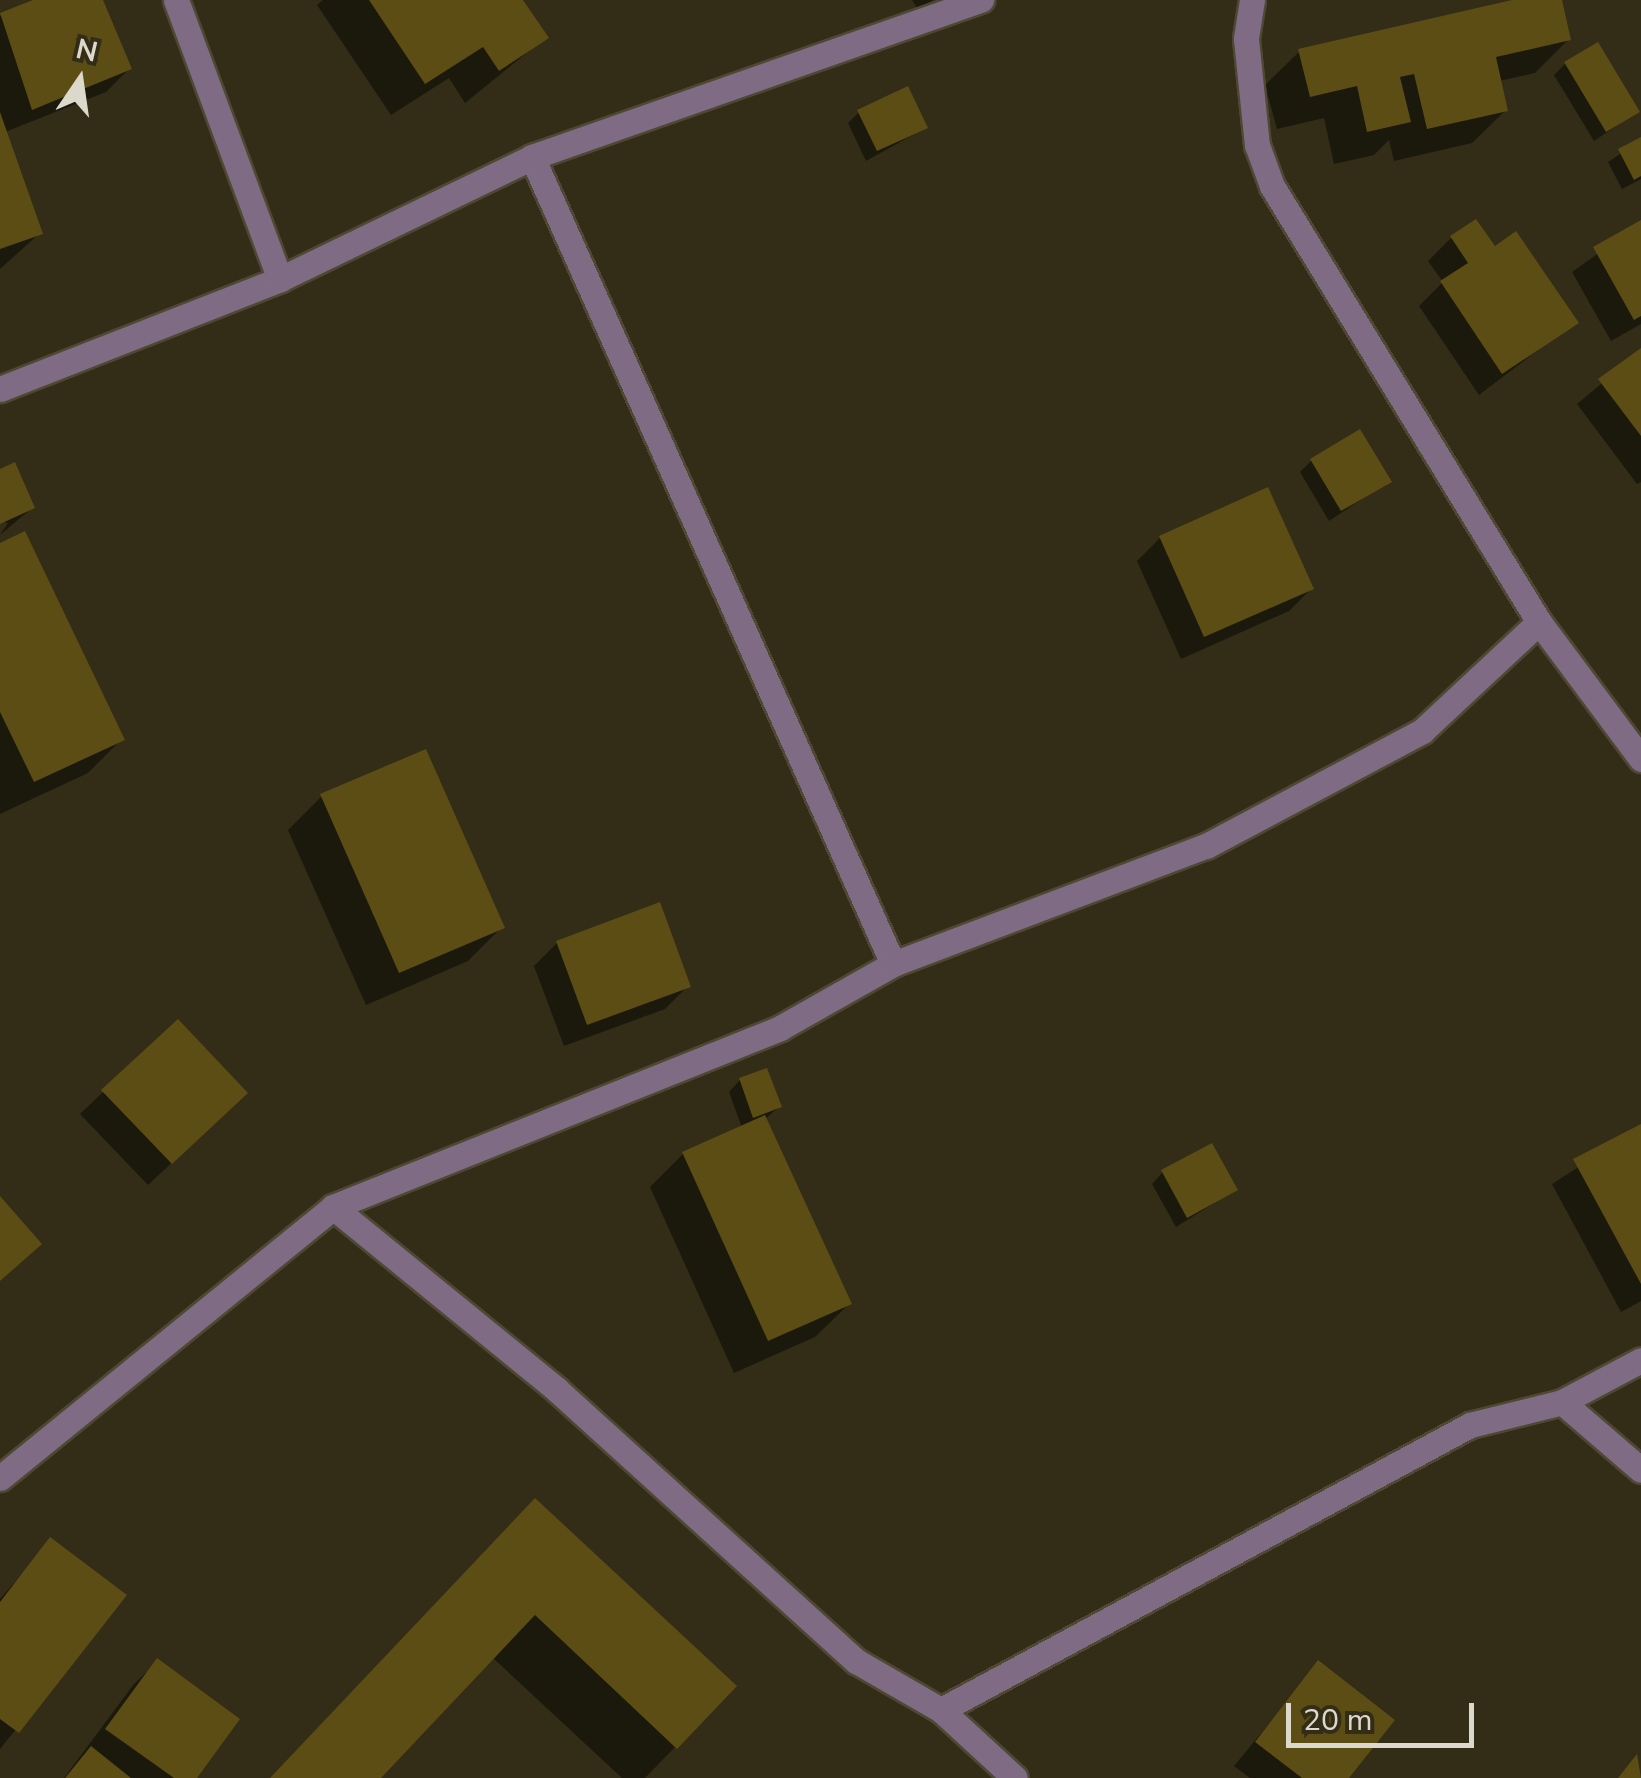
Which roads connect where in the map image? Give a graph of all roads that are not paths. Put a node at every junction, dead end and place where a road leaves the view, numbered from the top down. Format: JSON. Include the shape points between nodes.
{"nodes":[{"id":1,"x":176,"y":0,"type":"edge"},
{"id":2,"x":981,"y":0,"type":"edge"},
{"id":3,"x":1252,"y":0,"type":"edge"},
{"id":4,"x":532,"y":157,"type":"junction"},
{"id":5,"x":280,"y":279,"type":"junction"},
{"id":6,"x":0,"y":389,"type":"edge"},
{"id":7,"x":1539,"y":622,"type":"junction"},
{"id":8,"x":1641,"y":759,"type":"edge"},
{"id":9,"x":893,"y":964,"type":"junction"},
{"id":10,"x":333,"y":1207,"type":"junction"},
{"id":11,"x":1641,"y":1360,"type":"edge"},
{"id":12,"x":1562,"y":1402,"type":"junction"},
{"id":13,"x":1641,"y":1470,"type":"edge"},
{"id":14,"x":0,"y":1478,"type":"edge"},
{"id":15,"x":940,"y":1710,"type":"junction"},
{"id":16,"x":1015,"y":1778,"type":"edge"}],
"edges":[{"from":1,"to":5,"type":"street"},
{"from":2,"to":4,"type":"street"},
{"from":3,"to":7,"type":"street","via":[[1246,38],[1256,145],[1272,186]]},
{"from":4,"to":5,"type":"street"},
{"from":4,"to":9,"type":"street"},
{"from":5,"to":6,"type":"street"},
{"from":7,"to":8,"type":"street"},
{"from":7,"to":9,"type":"street","via":[[1422,731],[1300,799],[1206,846]]},
{"from":9,"to":10,"type":"street","via":[[780,1028]]},
{"from":10,"to":14,"type":"street"},
{"from":10,"to":15,"type":"street","via":[[558,1390],[856,1661]]},
{"from":11,"to":12,"type":"street"},
{"from":12,"to":13,"type":"street"},
{"from":12,"to":15,"type":"street","via":[[1470,1425]]},
{"from":15,"to":16,"type":"street"}]}
